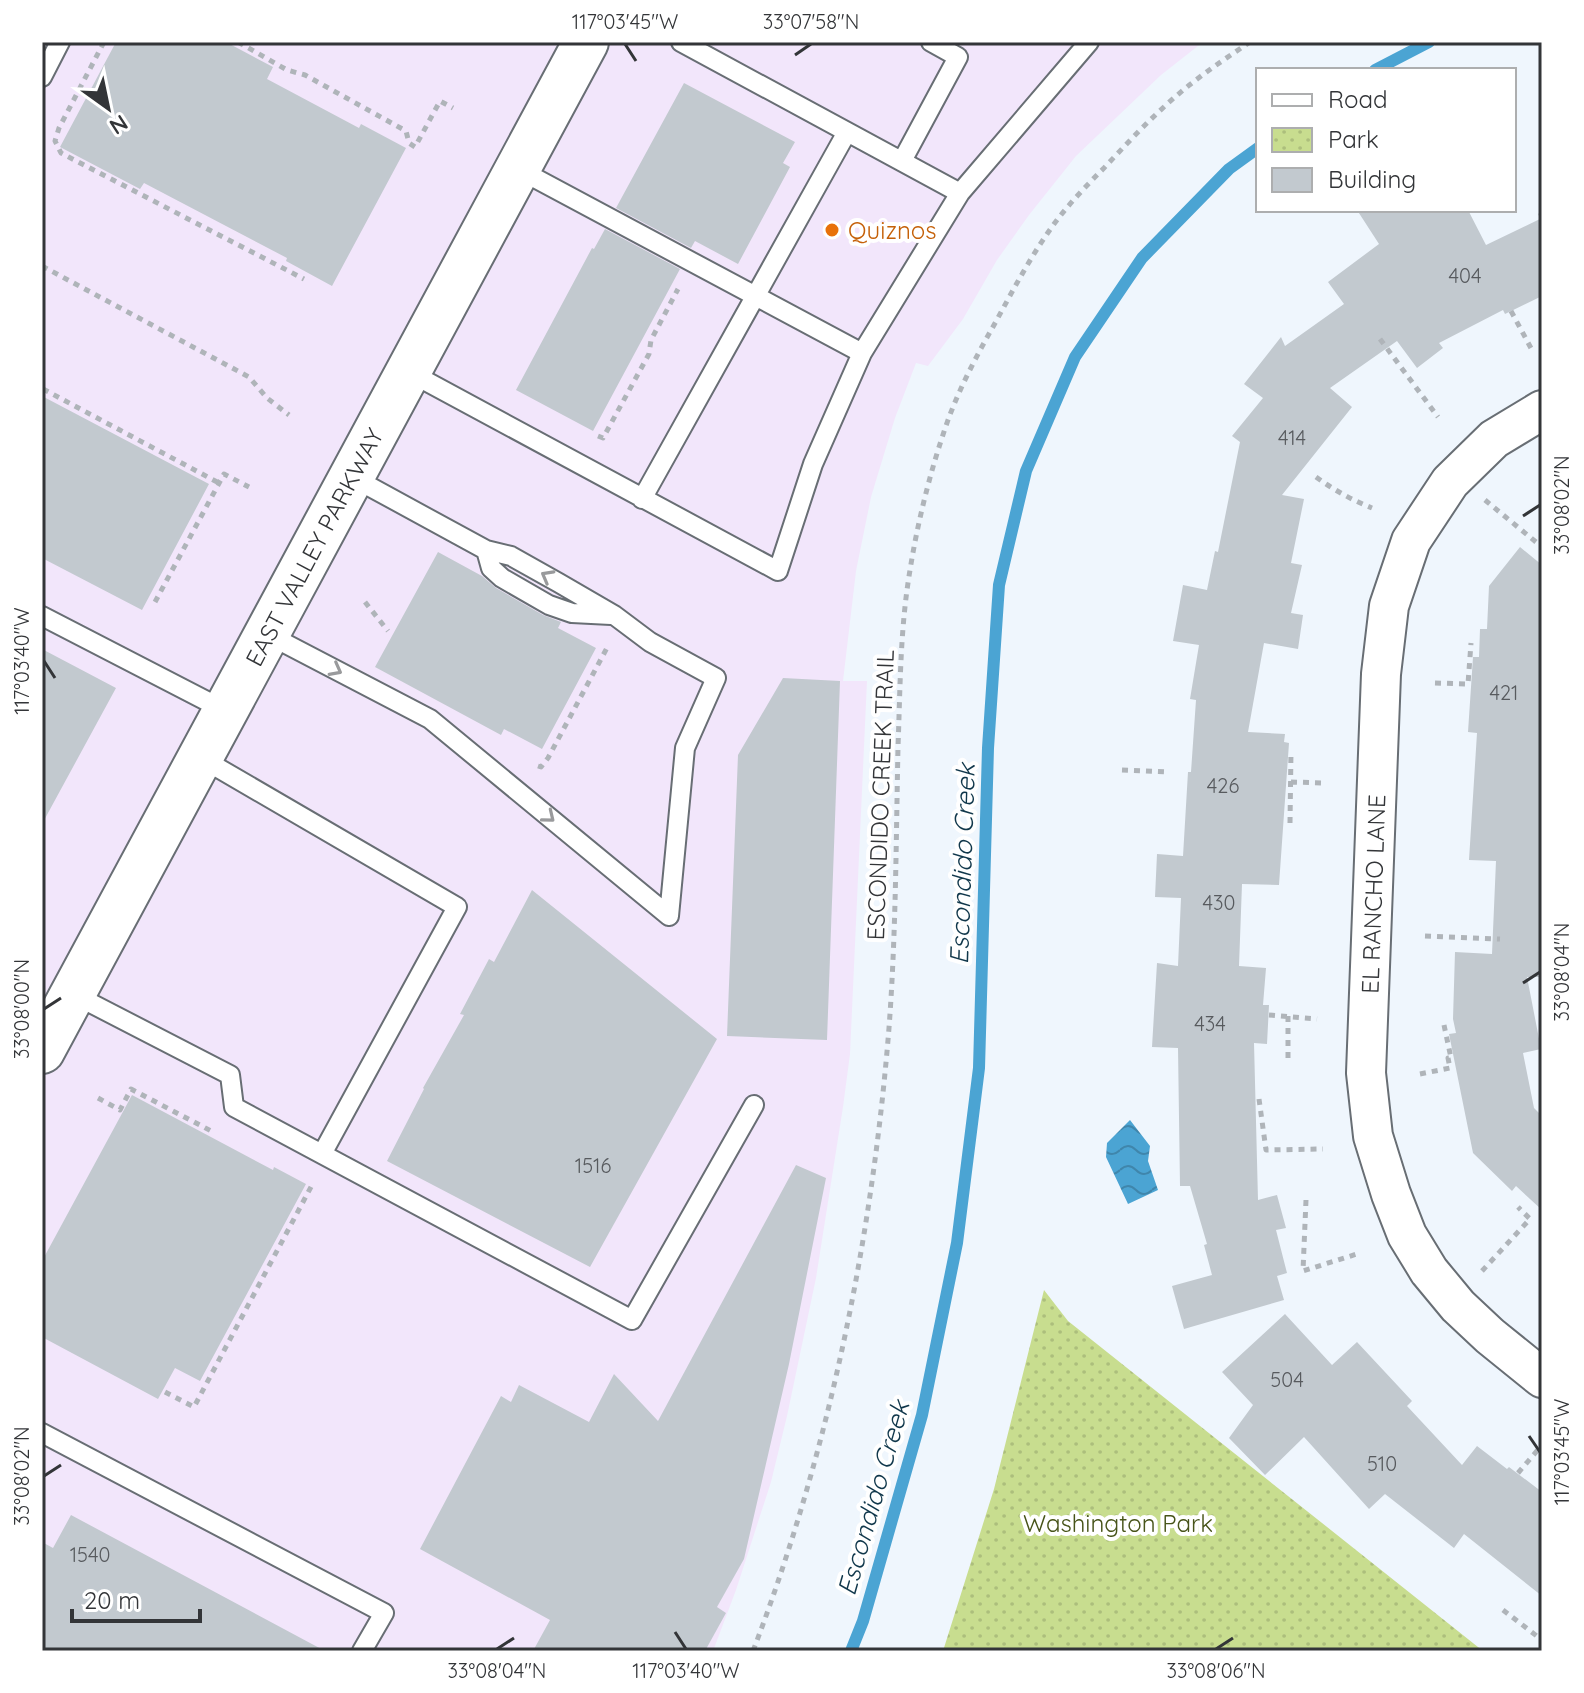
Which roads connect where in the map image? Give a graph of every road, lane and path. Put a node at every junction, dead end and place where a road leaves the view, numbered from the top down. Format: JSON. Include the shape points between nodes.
{"nodes":[{"id":1,"x":60,"y":42,"type":"edge"},
{"id":2,"x":104,"y":42,"type":"edge"},
{"id":3,"x":238,"y":42,"type":"edge"},
{"id":4,"x":586,"y":42,"type":"edge"},
{"id":5,"x":681,"y":42,"type":"edge"},
{"id":6,"x":931,"y":42,"type":"edge"},
{"id":7,"x":1089,"y":42,"type":"edge"},
{"id":8,"x":1250,"y":42,"type":"edge"},
{"id":9,"x":964,"y":49,"type":"edge"},
{"id":10,"x":42,"y":77,"type":"edge"},
{"id":11,"x":453,"y":108,"type":"dead end"},
{"id":12,"x":847,"y":132,"type":"junction"},
{"id":13,"x":902,"y":161,"type":"junction"},
{"id":14,"x":518,"y":169,"type":"junction"},
{"id":15,"x":960,"y":193,"type":"junction"},
{"id":16,"x":42,"y":266,"type":"edge"},
{"id":17,"x":304,"y":279,"type":"dead end"},
{"id":18,"x":666,"y":282,"type":"dead end"},
{"id":19,"x":756,"y":296,"type":"junction"},
{"id":20,"x":1511,"y":311,"type":"dead end"},
{"id":21,"x":1380,"y":339,"type":"dead end"},
{"id":22,"x":1532,"y":350,"type":"dead end"},
{"id":23,"x":862,"y":353,"type":"junction"},
{"id":24,"x":409,"y":372,"type":"junction"},
{"id":25,"x":43,"y":389,"type":"edge"},
{"id":26,"x":1542,"y":410,"type":"edge"},
{"id":27,"x":289,"y":415,"type":"dead end"},
{"id":28,"x":1438,"y":417,"type":"dead end"},
{"id":29,"x":590,"y":432,"type":"dead end"},
{"id":30,"x":352,"y":477,"type":"junction"},
{"id":31,"x":1316,"y":477,"type":"dead end"},
{"id":32,"x":219,"y":483,"type":"junction"},
{"id":33,"x":249,"y":487,"type":"dead end"},
{"id":34,"x":642,"y":499,"type":"junction"},
{"id":35,"x":1372,"y":508,"type":"dead end"},
{"id":36,"x":1496,"y":510,"type":"dead end"},
{"id":37,"x":1542,"y":547,"type":"edge"},
{"id":38,"x":155,"y":602,"type":"dead end"},
{"id":39,"x":365,"y":602,"type":"dead end"},
{"id":40,"x":42,"y":616,"type":"edge"},
{"id":41,"x":618,"y":618,"type":"junction"},
{"id":42,"x":388,"y":631,"type":"dead end"},
{"id":43,"x":267,"y":634,"type":"junction"},
{"id":44,"x":1471,"y":643,"type":"dead end"},
{"id":45,"x":1435,"y":683,"type":"dead end"},
{"id":46,"x":226,"y":711,"type":"junction"},
{"id":47,"x":1291,"y":751,"type":"dead end"},
{"id":48,"x":201,"y":758,"type":"junction"},
{"id":49,"x":527,"y":762,"type":"dead end"},
{"id":50,"x":1122,"y":770,"type":"dead end"},
{"id":51,"x":1169,"y":772,"type":"dead end"},
{"id":52,"x":1291,"y":782,"type":"junction"},
{"id":53,"x":1325,"y":783,"type":"dead end"},
{"id":54,"x":1290,"y":823,"type":"dead end"},
{"id":55,"x":1425,"y":936,"type":"dead end"},
{"id":56,"x":1500,"y":939,"type":"dead end"},
{"id":57,"x":73,"y":994,"type":"junction"},
{"id":58,"x":1269,"y":1015,"type":"dead end"},
{"id":59,"x":1288,"y":1016,"type":"junction"},
{"id":60,"x":1317,"y":1019,"type":"dead end"},
{"id":61,"x":1444,"y":1025,"type":"dead end"},
{"id":62,"x":42,"y":1051,"type":"edge"},
{"id":63,"x":1288,"y":1059,"type":"dead end"},
{"id":64,"x":1420,"y":1074,"type":"dead end"},
{"id":65,"x":98,"y":1098,"type":"dead end"},
{"id":66,"x":1259,"y":1099,"type":"dead end"},
{"id":67,"x":754,"y":1105,"type":"dead end"},
{"id":68,"x":215,"y":1133,"type":"dead end"},
{"id":69,"x":1323,"y":1149,"type":"dead end"},
{"id":70,"x":322,"y":1154,"type":"junction"},
{"id":71,"x":299,"y":1178,"type":"dead end"},
{"id":72,"x":1306,"y":1200,"type":"dead end"},
{"id":73,"x":1518,"y":1207,"type":"dead end"},
{"id":74,"x":1360,"y":1253,"type":"dead end"},
{"id":75,"x":1491,"y":1261,"type":"dead end"},
{"id":76,"x":1542,"y":1378,"type":"edge"},
{"id":77,"x":165,"y":1392,"type":"dead end"},
{"id":78,"x":42,"y":1433,"type":"edge"},
{"id":79,"x":1542,"y":1445,"type":"edge"},
{"id":80,"x":1518,"y":1473,"type":"dead end"},
{"id":81,"x":1503,"y":1610,"type":"dead end"},
{"id":82,"x":1542,"y":1640,"type":"edge"},
{"id":83,"x":362,"y":1651,"type":"edge"},
{"id":84,"x":753,"y":1651,"type":"edge"}],
"edges":[{"from":1,"to":10,"type":"lane"},
{"from":2,"to":17,"type":"path","via":[[59,128],[55,141],[61,153]]},
{"from":3,"to":11,"type":"path","via":[[406,131],[415,147],[440,101]]},
{"from":4,"to":14,"type":"main road","name":"EAST VALLEY PARKWAY"},
{"from":5,"to":12,"type":"lane"},
{"from":6,"to":9,"type":"lane"},
{"from":7,"to":15,"type":"lane"},
{"from":8,"to":84,"type":"path","name":"ESCONDIDO CREEK TRAIL","via":[[1143,126],[1048,232],[949,416],[916,532],[906,592],[893,963],[861,1246],[831,1404]]},
{"from":9,"to":13,"type":"lane"},
{"from":12,"to":13,"type":"lane"},
{"from":12,"to":19,"type":"lane"},
{"from":13,"to":15,"type":"lane"},
{"from":14,"to":19,"type":"lane"},
{"from":14,"to":24,"type":"main road","name":"EAST VALLEY PARKWAY"},
{"from":15,"to":23,"type":"lane"},
{"from":16,"to":27,"type":"path","via":[[249,377]]},
{"from":18,"to":29,"type":"path","via":[[678,289],[649,354],[603,438]]},
{"from":19,"to":23,"type":"lane"},
{"from":19,"to":34,"type":"lane"},
{"from":20,"to":22,"type":"path"},
{"from":21,"to":28,"type":"path"},
{"from":23,"to":34,"type":"lane","via":[[813,464],[778,571]]},
{"from":24,"to":30,"type":"main road","name":"EAST VALLEY PARKWAY"},
{"from":24,"to":34,"type":"lane"},
{"from":25,"to":32,"type":"path"},
{"from":26,"to":76,"type":"street","name":"EL RANCHO LANE","via":[[1494,439],[1450,482],[1411,541],[1389,606],[1381,674],[1366,1073],[1373,1136],[1407,1235],[1458,1306]]},
{"from":41,"to":30,"type":"lane","one_way":true,"via":[[511,556],[486,550]]},
{"from":30,"to":43,"type":"main road","name":"EAST VALLEY PARKWAY"},
{"from":31,"to":35,"type":"path"},
{"from":32,"to":33,"type":"path","via":[[224,474]]},
{"from":32,"to":38,"type":"path"},
{"from":36,"to":37,"type":"path"},
{"from":39,"to":42,"type":"path"},
{"from":40,"to":46,"type":"lane"},
{"from":43,"to":41,"type":"lane","one_way":true,"via":[[430,719],[669,916],[685,748],[716,678]]},
{"from":41,"to":49,"type":"path","via":[[548,758],[541,767]]},
{"from":43,"to":46,"type":"main road","name":"EAST VALLEY PARKWAY"},
{"from":44,"to":45,"type":"path","via":[[1468,684]]},
{"from":46,"to":48,"type":"main road","name":"EAST VALLEY PARKWAY"},
{"from":47,"to":52,"type":"path"},
{"from":48,"to":57,"type":"main road","name":"EAST VALLEY PARKWAY"},
{"from":48,"to":70,"type":"lane","via":[[457,907]]},
{"from":50,"to":51,"type":"path"},
{"from":52,"to":53,"type":"path"},
{"from":52,"to":54,"type":"path"},
{"from":55,"to":56,"type":"path"},
{"from":57,"to":62,"type":"main road","name":"EAST VALLEY PARKWAY"},
{"from":57,"to":70,"type":"lane","via":[[230,1075],[234,1107]]},
{"from":58,"to":59,"type":"path"},
{"from":59,"to":60,"type":"path"},
{"from":59,"to":63,"type":"path"},
{"from":61,"to":64,"type":"path","via":[[1451,1067]]},
{"from":65,"to":68,"type":"path","via":[[120,1110],[131,1089]]},
{"from":66,"to":69,"type":"path","via":[[1266,1150]]},
{"from":67,"to":70,"type":"lane","via":[[632,1320]]},
{"from":71,"to":77,"type":"path","via":[[313,1185],[194,1407]]},
{"from":72,"to":74,"type":"path","via":[[1303,1271]]},
{"from":73,"to":75,"type":"path","via":[[1530,1219]]},
{"from":78,"to":83,"type":"lane","via":[[384,1613]]},
{"from":79,"to":80,"type":"path"},
{"from":81,"to":82,"type":"path"}]}
